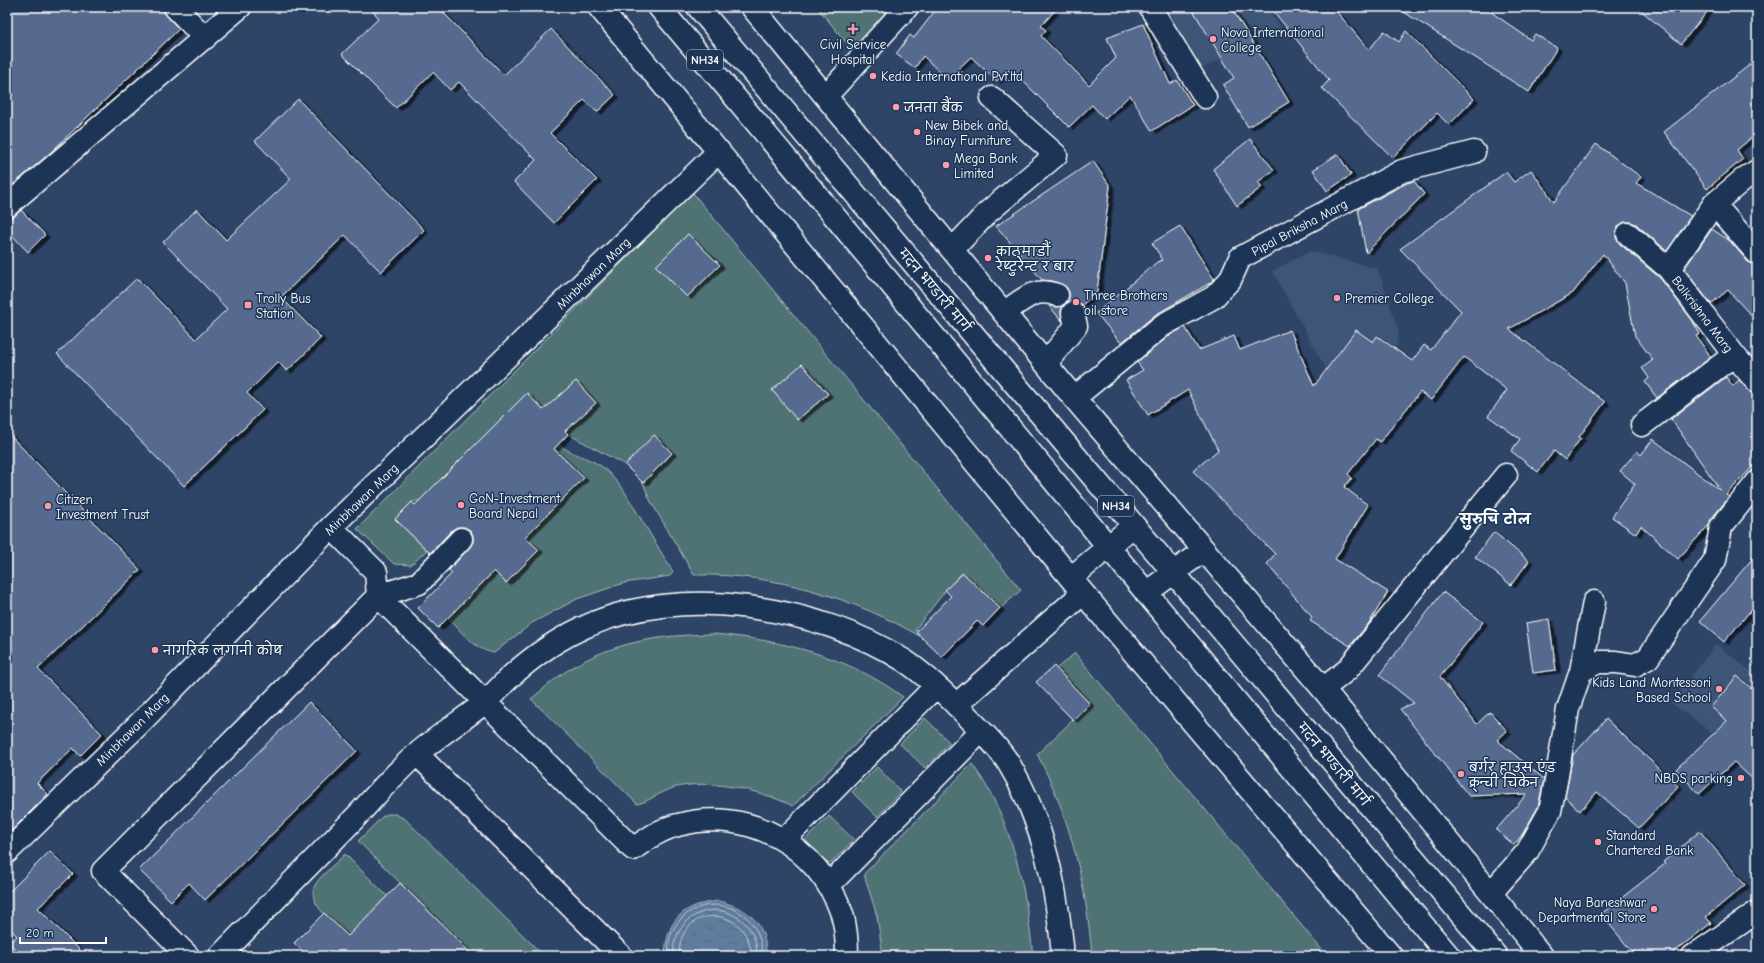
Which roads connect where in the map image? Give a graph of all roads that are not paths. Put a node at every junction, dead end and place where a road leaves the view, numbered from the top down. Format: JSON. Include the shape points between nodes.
{"nodes":[{"id":1,"x":176,"y":7,"type":"edge"},
{"id":2,"x":240,"y":7,"type":"edge"},
{"id":3,"x":599,"y":7,"type":"edge"},
{"id":4,"x":659,"y":7,"type":"edge"},
{"id":5,"x":698,"y":7,"type":"edge"},
{"id":6,"x":752,"y":7,"type":"edge"},
{"id":7,"x":907,"y":7,"type":"edge"},
{"id":8,"x":1150,"y":7,"type":"edge"},
{"id":9,"x":205,"y":38,"type":"junction"},
{"id":10,"x":826,"y":96,"type":"junction"},
{"id":11,"x":1205,"y":97,"type":"dead end"},
{"id":12,"x":992,"y":98,"type":"dead end"},
{"id":13,"x":719,"y":151,"type":"junction"},
{"id":14,"x":1474,"y":152,"type":"dead end"},
{"id":15,"x":1757,"y":170,"type":"edge"},
{"id":16,"x":1714,"y":204,"type":"junction"},
{"id":17,"x":7,"y":206,"type":"edge"},
{"id":18,"x":1628,"y":234,"type":"dead end"},
{"id":19,"x":952,"y":250,"type":"junction"},
{"id":20,"x":1757,"y":253,"type":"edge"},
{"id":21,"x":1669,"y":269,"type":"junction"},
{"id":22,"x":1057,"y":295,"type":"dead end"},
{"id":23,"x":1004,"y":313,"type":"junction"},
{"id":24,"x":1073,"y":313,"type":"dead end"},
{"id":25,"x":1734,"y":355,"type":"junction"},
{"id":26,"x":1046,"y":363,"type":"junction"},
{"id":27,"x":1757,"y":382,"type":"edge"},
{"id":28,"x":1074,"y":398,"type":"junction"},
{"id":29,"x":1642,"y":425,"type":"dead end"},
{"id":30,"x":1506,"y":476,"type":"dead end"},
{"id":31,"x":1757,"y":482,"type":"edge"},
{"id":32,"x":1133,"y":526,"type":"junction"},
{"id":33,"x":332,"y":527,"type":"junction"},
{"id":34,"x":461,"y":539,"type":"dead end"},
{"id":35,"x":1108,"y":548,"type":"junction"},
{"id":36,"x":1204,"y":550,"type":"junction"},
{"id":37,"x":1172,"y":573,"type":"junction"},
{"id":38,"x":1076,"y":585,"type":"junction"},
{"id":39,"x":1146,"y":593,"type":"junction"},
{"id":40,"x":378,"y":596,"type":"junction"},
{"id":41,"x":1594,"y":602,"type":"dead end"},
{"id":42,"x":1581,"y":671,"type":"junction"},
{"id":43,"x":936,"y":686,"type":"junction"},
{"id":44,"x":1323,"y":689,"type":"junction"},
{"id":45,"x":484,"y":702,"type":"junction"},
{"id":46,"x":956,"y":705,"type":"junction"},
{"id":47,"x":981,"y":731,"type":"junction"},
{"id":48,"x":417,"y":754,"type":"junction"},
{"id":49,"x":784,"y":840,"type":"junction"},
{"id":50,"x":7,"y":852,"type":"edge"},
{"id":51,"x":829,"y":885,"type":"junction"},
{"id":52,"x":1491,"y":893,"type":"junction"},
{"id":53,"x":1757,"y":912,"type":"edge"},
{"id":54,"x":188,"y":956,"type":"edge"},
{"id":55,"x":220,"y":956,"type":"edge"},
{"id":56,"x":621,"y":956,"type":"edge"},
{"id":57,"x":848,"y":956,"type":"edge"},
{"id":58,"x":1063,"y":956,"type":"edge"},
{"id":59,"x":1391,"y":956,"type":"edge"},
{"id":60,"x":1449,"y":956,"type":"edge"},
{"id":61,"x":1496,"y":956,"type":"edge"},
{"id":62,"x":1542,"y":956,"type":"edge"},
{"id":63,"x":1692,"y":956,"type":"edge"}],
"edges":[{"from":1,"to":9,"type":"main road"},
{"from":2,"to":9,"type":"main road"},
{"from":3,"to":13,"type":"main road"},
{"from":4,"to":35,"type":"main road","number":"NH34"},
{"from":5,"to":32,"type":"main road","name":"मदन भण्डारी मार्ग","number":"NH34"},
{"from":6,"to":10,"type":"main road"},
{"from":7,"to":10,"type":"main road"},
{"from":8,"to":11,"type":"main road"},
{"from":9,"to":17,"type":"main road"},
{"from":10,"to":19,"type":"main road"},
{"from":12,"to":19,"type":"main road","via":[[1056,155],[988,212]]},
{"from":13,"to":33,"type":"main road","name":"Minbhawan Marg"},
{"from":13,"to":38,"type":"main road"},
{"from":14,"to":28,"type":"main road","name":"Pipal Briksha Marg","via":[[1402,171],[1240,258],[1230,280],[1214,297],[1163,325]]},
{"from":15,"to":16,"type":"main road","name":"Balkrishna Marg"},
{"from":16,"to":20,"type":"main road"},
{"from":16,"to":21,"type":"main road","name":"Balkrishna Marg"},
{"from":18,"to":21,"type":"main road"},
{"from":19,"to":23,"type":"main road"},
{"from":21,"to":25,"type":"main road","name":"Balkrishna Marg"},
{"from":22,"to":23,"type":"main road","via":[[1049,292],[1031,294]]},
{"from":23,"to":26,"type":"main road"},
{"from":24,"to":26,"type":"main road","via":[[1076,326]]},
{"from":25,"to":27,"type":"main road","name":"Balkrishna Marg"},
{"from":25,"to":29,"type":"main road"},
{"from":26,"to":28,"type":"main road"},
{"from":28,"to":36,"type":"main road"},
{"from":30,"to":44,"type":"main road","via":[[1347,670]]},
{"from":31,"to":42,"type":"main road","via":[[1721,527],[1715,560],[1648,658],[1636,665],[1598,662]]},
{"from":32,"to":35,"type":"main road","number":"NH34"},
{"from":32,"to":37,"type":"main road","name":"मदन भण्डारी मार्ग","number":"NH34"},
{"from":33,"to":40,"type":"main road","via":[[376,572]]},
{"from":33,"to":50,"type":"main road","name":"Minbhawan Marg","via":[[140,723]]},
{"from":34,"to":40,"type":"main road","via":[[419,583]]},
{"from":35,"to":38,"type":"main road","number":"NH34"},
{"from":35,"to":39,"type":"main road","number":"NH34"},
{"from":36,"to":37,"type":"main road"},
{"from":36,"to":44,"type":"main road"},
{"from":37,"to":39,"type":"main road"},
{"from":37,"to":61,"type":"main road","name":"मदन भण्डारी मार्ग","number":"NH34"},
{"from":38,"to":46,"type":"main road"},
{"from":38,"to":59,"type":"main road"},
{"from":39,"to":60,"type":"main road","number":"NH34"},
{"from":40,"to":45,"type":"main road"},
{"from":40,"to":54,"type":"main road","via":[[103,871]]},
{"from":41,"to":42,"type":"main road"},
{"from":42,"to":52,"type":"main road","via":[[1568,709],[1550,811],[1527,852]]},
{"from":43,"to":45,"type":"main road","via":[[885,649],[827,625],[755,608],[715,604],[673,604],[631,612],[588,625],[548,647],[518,670]]},
{"from":43,"to":46,"type":"main road"},
{"from":43,"to":49,"type":"main road"},
{"from":44,"to":52,"type":"main road"},
{"from":45,"to":48,"type":"main road"},
{"from":45,"to":49,"type":"main road","via":[[633,849],[656,833],[700,821],[746,823]]},
{"from":46,"to":47,"type":"main road"},
{"from":47,"to":51,"type":"main road"},
{"from":47,"to":58,"type":"main road","via":[[1007,761],[1032,810],[1052,877]]},
{"from":48,"to":55,"type":"main road"},
{"from":48,"to":56,"type":"main road"},
{"from":49,"to":51,"type":"main road","via":[[807,857]]},
{"from":51,"to":57,"type":"main road","via":[[842,915]]},
{"from":52,"to":62,"type":"main road"},
{"from":53,"to":63,"type":"main road"}]}
